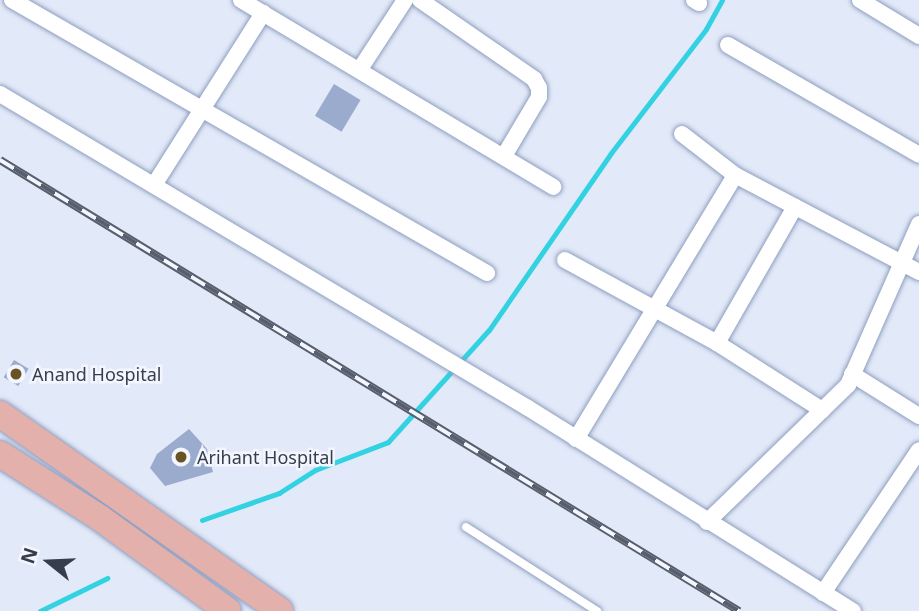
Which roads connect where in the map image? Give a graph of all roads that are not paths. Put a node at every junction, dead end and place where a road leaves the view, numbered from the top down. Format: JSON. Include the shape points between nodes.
{"nodes":[{"id":1,"x":12,"y":0,"type":"edge"},
{"id":2,"x":241,"y":0,"type":"edge"},
{"id":3,"x":405,"y":0,"type":"edge"},
{"id":4,"x":420,"y":0,"type":"edge"},
{"id":5,"x":860,"y":0,"type":"edge"},
{"id":6,"x":263,"y":13,"type":"junction"},
{"id":7,"x":919,"y":36,"type":"edge"},
{"id":8,"x":728,"y":46,"type":"dead end"},
{"id":9,"x":360,"y":69,"type":"junction"},
{"id":10,"x":0,"y":94,"type":"edge"},
{"id":11,"x":201,"y":109,"type":"junction"},
{"id":12,"x":682,"y":134,"type":"dead end"},
{"id":13,"x":919,"y":155,"type":"edge"},
{"id":14,"x":504,"y":156,"type":"junction"},
{"id":15,"x":735,"y":175,"type":"junction"},
{"id":16,"x":153,"y":185,"type":"junction"},
{"id":17,"x":553,"y":187,"type":"dead end"},
{"id":18,"x":795,"y":206,"type":"junction"},
{"id":19,"x":919,"y":224,"type":"edge"},
{"id":20,"x":565,"y":260,"type":"dead end"},
{"id":21,"x":901,"y":261,"type":"junction"},
{"id":22,"x":919,"y":272,"type":"edge"},
{"id":23,"x":487,"y":273,"type":"dead end"},
{"id":24,"x":654,"y":307,"type":"junction"},
{"id":25,"x":717,"y":343,"type":"junction"},
{"id":26,"x":852,"y":374,"type":"junction"},
{"id":27,"x":822,"y":410,"type":"junction"},
{"id":28,"x":0,"y":414,"type":"edge"},
{"id":29,"x":919,"y":416,"type":"edge"},
{"id":30,"x":576,"y":439,"type":"junction"},
{"id":31,"x":919,"y":450,"type":"edge"},
{"id":32,"x":0,"y":454,"type":"edge"},
{"id":33,"x":707,"y":522,"type":"junction"},
{"id":34,"x":466,"y":527,"type":"dead end"},
{"id":35,"x":192,"y":547,"type":"junction"},
{"id":36,"x":171,"y":570,"type":"junction"},
{"id":37,"x":823,"y":593,"type":"junction"},
{"id":38,"x":228,"y":611,"type":"edge"},
{"id":39,"x":280,"y":611,"type":"edge"},
{"id":40,"x":597,"y":611,"type":"edge"},
{"id":41,"x":853,"y":611,"type":"edge"}],
"edges":[{"from":1,"to":11,"type":"street"},
{"from":2,"to":6,"type":"street"},
{"from":3,"to":9,"type":"street"},
{"from":4,"to":14,"type":"street","via":[[534,79],[539,88]]},
{"from":5,"to":7,"type":"street"},
{"from":6,"to":9,"type":"street"},
{"from":6,"to":11,"type":"street"},
{"from":8,"to":13,"type":"street"},
{"from":9,"to":14,"type":"street"},
{"from":10,"to":16,"type":"street"},
{"from":11,"to":16,"type":"street"},
{"from":11,"to":23,"type":"street"},
{"from":12,"to":15,"type":"street"},
{"from":14,"to":17,"type":"street"},
{"from":15,"to":18,"type":"street"},
{"from":15,"to":24,"type":"street"},
{"from":16,"to":30,"type":"street"},
{"from":18,"to":21,"type":"street"},
{"from":18,"to":25,"type":"street"},
{"from":19,"to":21,"type":"street"},
{"from":20,"to":24,"type":"street"},
{"from":21,"to":22,"type":"street"},
{"from":21,"to":26,"type":"street"},
{"from":24,"to":25,"type":"street"},
{"from":24,"to":30,"type":"street"},
{"from":25,"to":27,"type":"street"},
{"from":26,"to":27,"type":"street"},
{"from":26,"to":29,"type":"street"},
{"from":27,"to":33,"type":"street"},
{"from":28,"to":35,"type":"main road"},
{"from":30,"to":33,"type":"street"},
{"from":31,"to":37,"type":"street"},
{"from":32,"to":36,"type":"main road"},
{"from":33,"to":37,"type":"street"},
{"from":34,"to":40,"type":"lane"},
{"from":35,"to":36,"type":"main road"},
{"from":35,"to":39,"type":"main road"},
{"from":36,"to":38,"type":"main road"},
{"from":37,"to":41,"type":"street"}]}
